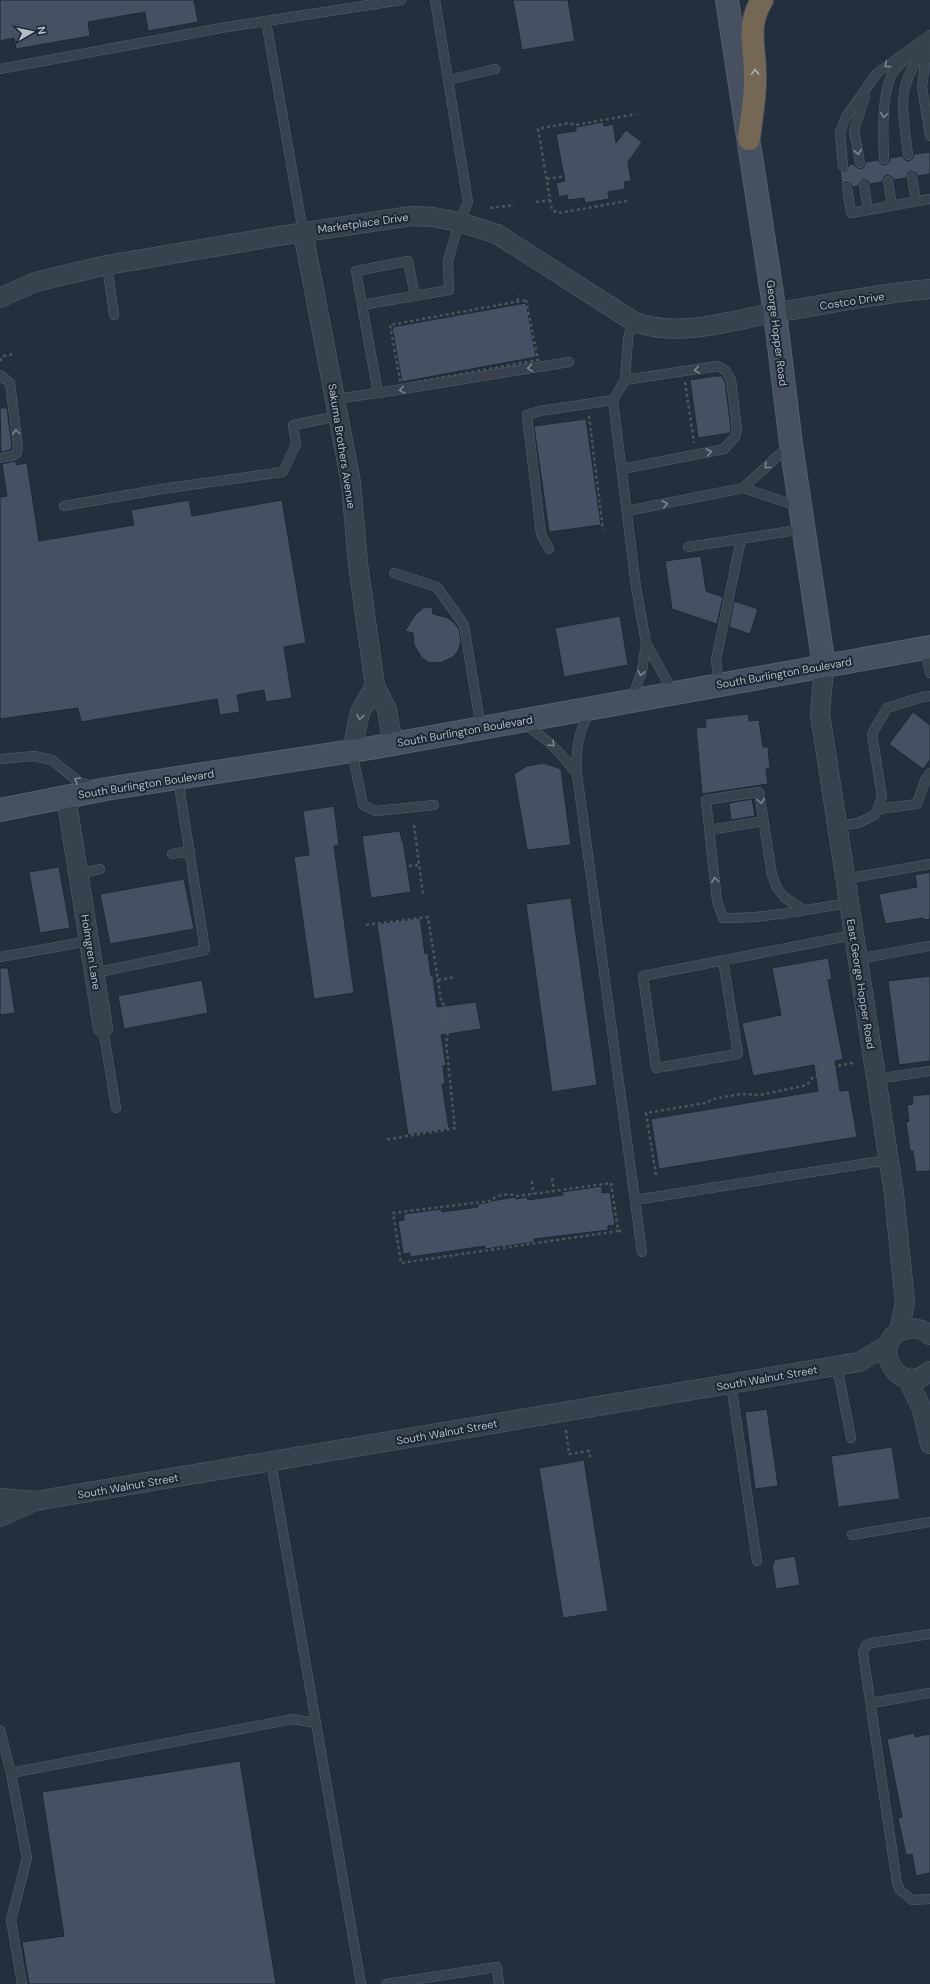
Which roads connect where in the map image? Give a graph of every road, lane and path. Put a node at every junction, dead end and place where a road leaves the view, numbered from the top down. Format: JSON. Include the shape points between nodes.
{"nodes":[{"id":1,"x":400,"y":0,"type":"edge"},
{"id":2,"x":435,"y":0,"type":"edge"},
{"id":3,"x":727,"y":0,"type":"edge"},
{"id":4,"x":762,"y":0,"type":"edge"},
{"id":5,"x":266,"y":21,"type":"junction"},
{"id":6,"x":930,"y":36,"type":"edge"},
{"id":7,"x":930,"y":40,"type":"edge"},
{"id":8,"x":930,"y":48,"type":"edge"},
{"id":9,"x":0,"y":69,"type":"edge"},
{"id":10,"x":495,"y":69,"type":"dead end"},
{"id":11,"x":448,"y":80,"type":"junction"},
{"id":12,"x":868,"y":88,"type":"junction"},
{"id":13,"x":636,"y":114,"type":"dead end"},
{"id":14,"x":930,"y":136,"type":"edge"},
{"id":15,"x":749,"y":139,"type":"junction"},
{"id":16,"x":908,"y":155,"type":"dead end"},
{"id":17,"x":884,"y":159,"type":"dead end"},
{"id":18,"x":860,"y":163,"type":"dead end"},
{"id":19,"x":843,"y":166,"type":"dead end"},
{"id":20,"x":564,"y":176,"type":"dead end"},
{"id":21,"x":912,"y":177,"type":"dead end"},
{"id":22,"x":547,"y":179,"type":"junction"},
{"id":23,"x":888,"y":181,"type":"dead end"},
{"id":24,"x":864,"y":186,"type":"dead end"},
{"id":25,"x":847,"y":188,"type":"dead end"},
{"id":26,"x":930,"y":199,"type":"edge"},
{"id":27,"x":550,"y":200,"type":"junction"},
{"id":28,"x":628,"y":201,"type":"dead end"},
{"id":29,"x":916,"y":201,"type":"junction"},
{"id":30,"x":536,"y":202,"type":"dead end"},
{"id":31,"x":514,"y":205,"type":"dead end"},
{"id":32,"x":892,"y":206,"type":"junction"},
{"id":33,"x":490,"y":208,"type":"dead end"},
{"id":34,"x":868,"y":210,"type":"junction"},
{"id":35,"x":459,"y":222,"type":"junction"},
{"id":36,"x":303,"y":232,"type":"junction"},
{"id":37,"x":107,"y":265,"type":"junction"},
{"id":38,"x":925,"y":286,"type":"edge"},
{"id":39,"x":520,"y":295,"type":"dead end"},
{"id":40,"x":415,"y":296,"type":"junction"},
{"id":41,"x":0,"y":298,"type":"edge"},
{"id":42,"x":516,"y":302,"type":"junction"},
{"id":43,"x":362,"y":305,"type":"junction"},
{"id":44,"x":775,"y":313,"type":"junction"},
{"id":45,"x":114,"y":315,"type":"dead end"},
{"id":46,"x":633,"y":321,"type":"junction"},
{"id":47,"x":14,"y":354,"type":"dead end"},
{"id":48,"x":0,"y":360,"type":"edge"},
{"id":49,"x":569,"y":362,"type":"dead end"},
{"id":50,"x":0,"y":375,"type":"edge"},
{"id":51,"x":684,"y":376,"type":"dead end"},
{"id":52,"x":625,"y":380,"type":"junction"},
{"id":53,"x":378,"y":393,"type":"junction"},
{"id":54,"x":613,"y":400,"type":"junction"},
{"id":55,"x":588,"y":404,"type":"junction"},
{"id":56,"x":337,"y":408,"type":"junction"},
{"id":57,"x":791,"y":444,"type":"junction"},
{"id":58,"x":694,"y":447,"type":"dead end"},
{"id":59,"x":0,"y":458,"type":"edge"},
{"id":60,"x":622,"y":469,"type":"junction"},
{"id":61,"x":743,"y":488,"type":"junction"},
{"id":62,"x":64,"y":506,"type":"dead end"},
{"id":63,"x":801,"y":507,"type":"junction"},
{"id":64,"x":627,"y":511,"type":"junction"},
{"id":65,"x":804,"y":529,"type":"junction"},
{"id":66,"x":603,"y":530,"type":"dead end"},
{"id":67,"x":741,"y":539,"type":"junction"},
{"id":68,"x":688,"y":547,"type":"dead end"},
{"id":69,"x":549,"y":549,"type":"dead end"},
{"id":70,"x":394,"y":573,"type":"dead end"},
{"id":71,"x":646,"y":643,"type":"junction"},
{"id":72,"x":927,"y":648,"type":"edge"},
{"id":73,"x":824,"y":666,"type":"junction"},
{"id":74,"x":930,"y":673,"type":"edge"},
{"id":75,"x":719,"y":685,"type":"junction"},
{"id":76,"x":375,"y":686,"type":"junction"},
{"id":77,"x":674,"y":694,"type":"junction"},
{"id":78,"x":930,"y":696,"type":"edge"},
{"id":79,"x":631,"y":701,"type":"junction"},
{"id":80,"x":589,"y":709,"type":"junction"},
{"id":81,"x":521,"y":721,"type":"junction"},
{"id":82,"x":481,"y":728,"type":"junction"},
{"id":83,"x":393,"y":744,"type":"junction"},
{"id":84,"x":352,"y":751,"type":"junction"},
{"id":85,"x":0,"y":759,"type":"edge"},
{"id":86,"x":930,"y":773,"type":"edge"},
{"id":87,"x":577,"y":774,"type":"junction"},
{"id":88,"x":178,"y":778,"type":"junction"},
{"id":89,"x":106,"y":790,"type":"junction"},
{"id":90,"x":66,"y":797,"type":"junction"},
{"id":91,"x":434,"y":805,"type":"dead end"},
{"id":92,"x":878,"y":809,"type":"junction"},
{"id":93,"x":0,"y":810,"type":"edge"},
{"id":94,"x":764,"y":822,"type":"junction"},
{"id":95,"x":414,"y":825,"type":"dead end"},
{"id":96,"x":837,"y":826,"type":"junction"},
{"id":97,"x":709,"y":830,"type":"junction"},
{"id":98,"x":190,"y":851,"type":"junction"},
{"id":99,"x":172,"y":854,"type":"dead end"},
{"id":100,"x":930,"y":864,"type":"edge"},
{"id":101,"x":418,"y":865,"type":"junction"},
{"id":102,"x":409,"y":866,"type":"dead end"},
{"id":103,"x":100,"y":869,"type":"dead end"},
{"id":104,"x":78,"y":874,"type":"junction"},
{"id":105,"x":845,"y":879,"type":"junction"},
{"id":106,"x":423,"y":894,"type":"dead end"},
{"id":107,"x":848,"y":902,"type":"junction"},
{"id":108,"x":803,"y":910,"type":"junction"},
{"id":109,"x":366,"y":925,"type":"dead end"},
{"id":110,"x":853,"y":935,"type":"junction"},
{"id":111,"x":89,"y":941,"type":"junction"},
{"id":112,"x":930,"y":946,"type":"edge"},
{"id":113,"x":0,"y":958,"type":"edge"},
{"id":114,"x":857,"y":959,"type":"junction"},
{"id":115,"x":723,"y":960,"type":"junction"},
{"id":116,"x":94,"y":973,"type":"junction"},
{"id":117,"x":456,"y":977,"type":"dead end"},
{"id":118,"x":438,"y":980,"type":"junction"},
{"id":119,"x":446,"y":1015,"type":"junction"},
{"id":120,"x":439,"y":1016,"type":"dead end"},
{"id":121,"x":103,"y":1028,"type":"joint"},
{"id":122,"x":852,"y":1063,"type":"dead end"},
{"id":123,"x":930,"y":1071,"type":"edge"},
{"id":124,"x":876,"y":1080,"type":"junction"},
{"id":125,"x":116,"y":1108,"type":"dead end"},
{"id":126,"x":384,"y":1140,"type":"dead end"},
{"id":127,"x":888,"y":1160,"type":"junction"},
{"id":128,"x":656,"y":1175,"type":"dead end"},
{"id":129,"x":552,"y":1178,"type":"dead end"},
{"id":130,"x":532,"y":1181,"type":"dead end"},
{"id":131,"x":554,"y":1191,"type":"junction"},
{"id":132,"x":533,"y":1194,"type":"junction"},
{"id":133,"x":635,"y":1200,"type":"junction"},
{"id":134,"x":621,"y":1228,"type":"dead end"},
{"id":135,"x":618,"y":1231,"type":"junction"},
{"id":136,"x":642,"y":1252,"type":"dead end"},
{"id":137,"x":905,"y":1302,"type":"junction"},
{"id":138,"x":924,"y":1332,"type":"edge"},
{"id":139,"x":894,"y":1338,"type":"junction"},
{"id":140,"x":859,"y":1362,"type":"junction"},
{"id":141,"x":837,"y":1366,"type":"junction"},
{"id":142,"x":928,"y":1373,"type":"edge"},
{"id":143,"x":902,"y":1376,"type":"junction"},
{"id":144,"x":730,"y":1384,"type":"junction"},
{"id":145,"x":922,"y":1409,"type":"junction"},
{"id":146,"x":566,"y":1430,"type":"dead end"},
{"id":147,"x":851,"y":1438,"type":"dead end"},
{"id":148,"x":930,"y":1444,"type":"edge"},
{"id":149,"x":590,"y":1457,"type":"dead end"},
{"id":150,"x":271,"y":1462,"type":"junction"},
{"id":151,"x":0,"y":1498,"type":"edge"},
{"id":152,"x":35,"y":1501,"type":"junction"},
{"id":153,"x":0,"y":1517,"type":"edge"},
{"id":154,"x":930,"y":1522,"type":"edge"},
{"id":155,"x":852,"y":1535,"type":"dead end"},
{"id":156,"x":757,"y":1561,"type":"dead end"},
{"id":157,"x":930,"y":1634,"type":"edge"},
{"id":158,"x":930,"y":1693,"type":"edge"},
{"id":159,"x":871,"y":1703,"type":"junction"},
{"id":160,"x":316,"y":1724,"type":"junction"},
{"id":161,"x":0,"y":1730,"type":"edge"},
{"id":162,"x":11,"y":1773,"type":"junction"},
{"id":163,"x":930,"y":1899,"type":"edge"},
{"id":164,"x":22,"y":1984,"type":"edge"},
{"id":165,"x":361,"y":1984,"type":"edge"},
{"id":166,"x":386,"y":1984,"type":"edge"},
{"id":167,"x":499,"y":1984,"type":"edge"}],
"edges":[{"from":1,"to":5,"type":"lane"},
{"from":2,"to":11,"type":"lane"},
{"from":3,"to":15,"type":"main road","name":"George Hopper Road"},
{"from":15,"to":4,"type":"highway","one_way":true,"via":[[755,75],[751,29]]},
{"from":5,"to":9,"type":"lane"},
{"from":5,"to":36,"type":"lane"},
{"from":6,"to":12,"type":"lane","one_way":true,"via":[[877,73]]},
{"from":6,"to":17,"type":"lane","one_way":true,"via":[[894,71],[888,88],[883,126]]},
{"from":7,"to":16,"type":"lane","via":[[912,67],[904,88],[904,122]]},
{"from":8,"to":14,"type":"lane","via":[[922,87]]},
{"from":10,"to":11,"type":"lane"},
{"from":11,"to":35,"type":"lane","via":[[468,202]]},
{"from":12,"to":18,"type":"lane","one_way":true,"via":[[854,130]]},
{"from":12,"to":19,"type":"lane","via":[[846,118],[840,132]]},
{"from":13,"to":22,"type":"path","via":[[538,129]]},
{"from":15,"to":44,"type":"main road","name":"George Hopper Road"},
{"from":20,"to":22,"type":"path"},
{"from":21,"to":29,"type":"lane"},
{"from":22,"to":27,"type":"path"},
{"from":23,"to":32,"type":"lane"},
{"from":24,"to":34,"type":"lane"},
{"from":25,"to":34,"type":"lane","via":[[851,213]]},
{"from":26,"to":29,"type":"lane"},
{"from":27,"to":28,"type":"path","via":[[552,210],[559,213]]},
{"from":27,"to":30,"type":"path"},
{"from":29,"to":32,"type":"lane"},
{"from":31,"to":33,"type":"path"},
{"from":32,"to":34,"type":"lane"},
{"from":35,"to":36,"type":"street","name":"Marketplace Drive","via":[[411,216]]},
{"from":35,"to":40,"type":"lane","via":[[448,261],[449,290]]},
{"from":35,"to":46,"type":"street","name":"Marketplace Drive","via":[[497,234]]},
{"from":36,"to":37,"type":"street","name":"Marketplace Drive"},
{"from":36,"to":56,"type":"street","name":"Sakuma Brothers Avenue"},
{"from":37,"to":41,"type":"street","name":"Marketplace Drive","via":[[35,282]]},
{"from":37,"to":45,"type":"lane"},
{"from":38,"to":44,"type":"street","name":"Costco Drive"},
{"from":39,"to":42,"type":"path"},
{"from":40,"to":43,"type":"lane"},
{"from":40,"to":43,"type":"lane","via":[[408,261],[356,271]]},
{"from":42,"to":42,"type":"path","via":[[390,325],[401,385],[538,360],[526,300]]},
{"from":43,"to":53,"type":"lane"},
{"from":44,"to":46,"type":"street","name":"Marketplace Drive","via":[[685,330],[644,326]]},
{"from":44,"to":57,"type":"main road","name":"George Hopper Road"},
{"from":46,"to":52,"type":"lane","via":[[628,339]]},
{"from":47,"to":48,"type":"path","via":[[3,356]]},
{"from":49,"to":53,"type":"lane","one_way":true},
{"from":59,"to":50,"type":"lane","one_way":true,"via":[[17,453],[18,447],[10,383]]},
{"from":51,"to":58,"type":"path"},
{"from":52,"to":54,"type":"lane"},
{"from":60,"to":52,"type":"lane","one_way":true,"via":[[724,449],[735,437],[737,429],[731,380],[726,371],[718,366]]},
{"from":53,"to":56,"type":"lane"},
{"from":54,"to":55,"type":"lane"},
{"from":54,"to":60,"type":"lane"},
{"from":55,"to":66,"type":"path"},
{"from":55,"to":69,"type":"lane","via":[[527,415],[541,534]]},
{"from":56,"to":62,"type":"lane","via":[[293,425],[296,444],[284,472]]},
{"from":56,"to":76,"type":"street","name":"Sakuma Brothers Avenue","via":[[351,483],[358,564]]},
{"from":57,"to":61,"type":"lane","one_way":true},
{"from":57,"to":63,"type":"main road","name":"George Hopper Road"},
{"from":60,"to":64,"type":"lane"},
{"from":61,"to":63,"type":"lane"},
{"from":64,"to":61,"type":"lane","one_way":true},
{"from":63,"to":65,"type":"main road","name":"George Hopper Road"},
{"from":64,"to":71,"type":"lane"},
{"from":65,"to":67,"type":"lane"},
{"from":65,"to":73,"type":"main road","name":"George Hopper Road"},
{"from":67,"to":68,"type":"lane"},
{"from":67,"to":75,"type":"lane","via":[[716,660]]},
{"from":70,"to":82,"type":"lane","via":[[437,587],[464,625]]},
{"from":71,"to":77,"type":"lane"},
{"from":71,"to":79,"type":"lane","one_way":true,"via":[[642,671]]},
{"from":72,"to":73,"type":"main road","name":"South Burlington Boulevard"},
{"from":72,"to":74,"type":"lane"},
{"from":73,"to":75,"type":"main road","name":"South Burlington Boulevard"},
{"from":73,"to":96,"type":"street","name":"East George Hopper Road","via":[[820,714]]},
{"from":75,"to":77,"type":"main road","name":"South Burlington Boulevard"},
{"from":76,"to":83,"type":"street","name":"Sakuma Brothers Avenue","via":[[387,710]]},
{"from":76,"to":84,"type":"street","one_way":true,"via":[[360,712]]},
{"from":77,"to":79,"type":"main road","name":"South Burlington Boulevard"},
{"from":78,"to":92,"type":"lane","via":[[886,708],[872,734],[882,797]]},
{"from":79,"to":80,"type":"main road","name":"South Burlington Boulevard"},
{"from":80,"to":81,"type":"main road","name":"South Burlington Boulevard"},
{"from":80,"to":87,"type":"lane","via":[[575,753]]},
{"from":81,"to":82,"type":"main road","name":"South Burlington Boulevard"},
{"from":81,"to":87,"type":"lane","one_way":true,"via":[[547,739]]},
{"from":82,"to":83,"type":"main road","name":"South Burlington Boulevard"},
{"from":83,"to":84,"type":"main road","name":"South Burlington Boulevard"},
{"from":84,"to":88,"type":"main road","name":"South Burlington Boulevard"},
{"from":84,"to":91,"type":"lane","via":[[364,805],[376,812]]},
{"from":89,"to":85,"type":"lane","one_way":true,"via":[[79,782],[52,760],[34,756]]},
{"from":86,"to":92,"type":"lane","via":[[917,804]]},
{"from":87,"to":133,"type":"lane"},
{"from":88,"to":89,"type":"main road","name":"South Burlington Boulevard"},
{"from":88,"to":98,"type":"lane"},
{"from":89,"to":90,"type":"main road","name":"South Burlington Boulevard"},
{"from":90,"to":93,"type":"main road","name":"South Burlington Boulevard"},
{"from":90,"to":104,"type":"street","name":"Holmgren Lane"},
{"from":92,"to":96,"type":"lane","via":[[876,815],[858,824]]},
{"from":94,"to":97,"type":"lane"},
{"from":97,"to":94,"type":"lane","one_way":true,"via":[[706,800],[759,792]]},
{"from":94,"to":108,"type":"lane","via":[[772,874],[777,888],[784,897]]},
{"from":95,"to":101,"type":"path"},
{"from":96,"to":105,"type":"street","name":"East George Hopper Road"},
{"from":108,"to":97,"type":"lane","one_way":true,"via":[[748,918],[723,918],[717,901]]},
{"from":98,"to":99,"type":"lane"},
{"from":98,"to":116,"type":"lane","via":[[205,950]]},
{"from":100,"to":105,"type":"lane"},
{"from":101,"to":102,"type":"path"},
{"from":101,"to":106,"type":"path"},
{"from":103,"to":104,"type":"lane"},
{"from":104,"to":111,"type":"street","name":"Holmgren Lane"},
{"from":105,"to":107,"type":"street","name":"East George Hopper Road"},
{"from":107,"to":108,"type":"lane"},
{"from":107,"to":110,"type":"street","name":"East George Hopper Road"},
{"from":109,"to":118,"type":"path","via":[[428,917]]},
{"from":110,"to":114,"type":"street","name":"East George Hopper Road"},
{"from":110,"to":115,"type":"lane"},
{"from":111,"to":113,"type":"lane"},
{"from":111,"to":116,"type":"street","name":"Holmgren Lane"},
{"from":112,"to":114,"type":"lane"},
{"from":114,"to":124,"type":"street","name":"East George Hopper Road"},
{"from":115,"to":115,"type":"lane","via":[[643,976],[656,1068],[738,1054]]},
{"from":116,"to":121,"type":"street","name":"Holmgren Lane"},
{"from":117,"to":118,"type":"path"},
{"from":118,"to":119,"type":"path"},
{"from":119,"to":120,"type":"path"},
{"from":119,"to":126,"type":"path","via":[[449,1033],[446,1042],[455,1128]]},
{"from":121,"to":125,"type":"lane","name":"Holmgren Lane"},
{"from":122,"to":128,"type":"path","via":[[820,1069],[821,1075],[813,1077],[806,1085],[760,1095],[741,1094],[646,1113]]},
{"from":123,"to":124,"type":"lane"},
{"from":124,"to":127,"type":"street","name":"East George Hopper Road"},
{"from":127,"to":133,"type":"lane"},
{"from":127,"to":137,"type":"street","name":"East George Hopper Road"},
{"from":129,"to":131,"type":"path"},
{"from":130,"to":132,"type":"path"},
{"from":131,"to":132,"type":"path"},
{"from":131,"to":135,"type":"path","via":[[611,1183]]},
{"from":132,"to":135,"type":"path","via":[[494,1196],[490,1201],[393,1213],[399,1238],[400,1263]]},
{"from":133,"to":136,"type":"lane"},
{"from":134,"to":135,"type":"path","via":[[621,1231]]},
{"from":137,"to":138,"type":"street","name":"East George Hopper Road"},
{"from":137,"to":139,"type":"street","name":"East George Hopper Road"},
{"from":138,"to":139,"type":"street","via":[[912,1328]]},
{"from":139,"to":140,"type":"street","name":"South Walnut Street"},
{"from":139,"to":143,"type":"street","name":"East George Hopper Road","via":[[888,1360]]},
{"from":140,"to":141,"type":"street","name":"South Walnut Street"},
{"from":140,"to":143,"type":"street","name":"South Walnut Street"},
{"from":141,"to":144,"type":"street","name":"South Walnut Street"},
{"from":141,"to":147,"type":"lane"},
{"from":142,"to":143,"type":"street","via":[[920,1377]]},
{"from":142,"to":145,"type":"street"},
{"from":143,"to":145,"type":"street"},
{"from":144,"to":150,"type":"street","name":"South Walnut Street"},
{"from":144,"to":156,"type":"lane"},
{"from":145,"to":148,"type":"street"},
{"from":146,"to":149,"type":"path","via":[[569,1454],[589,1451]]},
{"from":150,"to":152,"type":"street","name":"South Walnut Street"},
{"from":150,"to":160,"type":"lane"},
{"from":151,"to":152,"type":"street","name":"South Walnut Street"},
{"from":152,"to":153,"type":"street","name":"South Walnut Street"},
{"from":154,"to":155,"type":"lane"},
{"from":157,"to":159,"type":"lane","via":[[866,1645],[863,1653]]},
{"from":158,"to":159,"type":"lane"},
{"from":159,"to":163,"type":"lane","via":[[897,1883],[900,1890],[912,1900]]},
{"from":160,"to":162,"type":"lane","via":[[293,1719]]},
{"from":160,"to":165,"type":"lane"},
{"from":161,"to":162,"type":"lane"},
{"from":162,"to":164,"type":"lane","via":[[27,1858],[11,1920]]},
{"from":166,"to":167,"type":"lane","via":[[497,1967]]}]}
